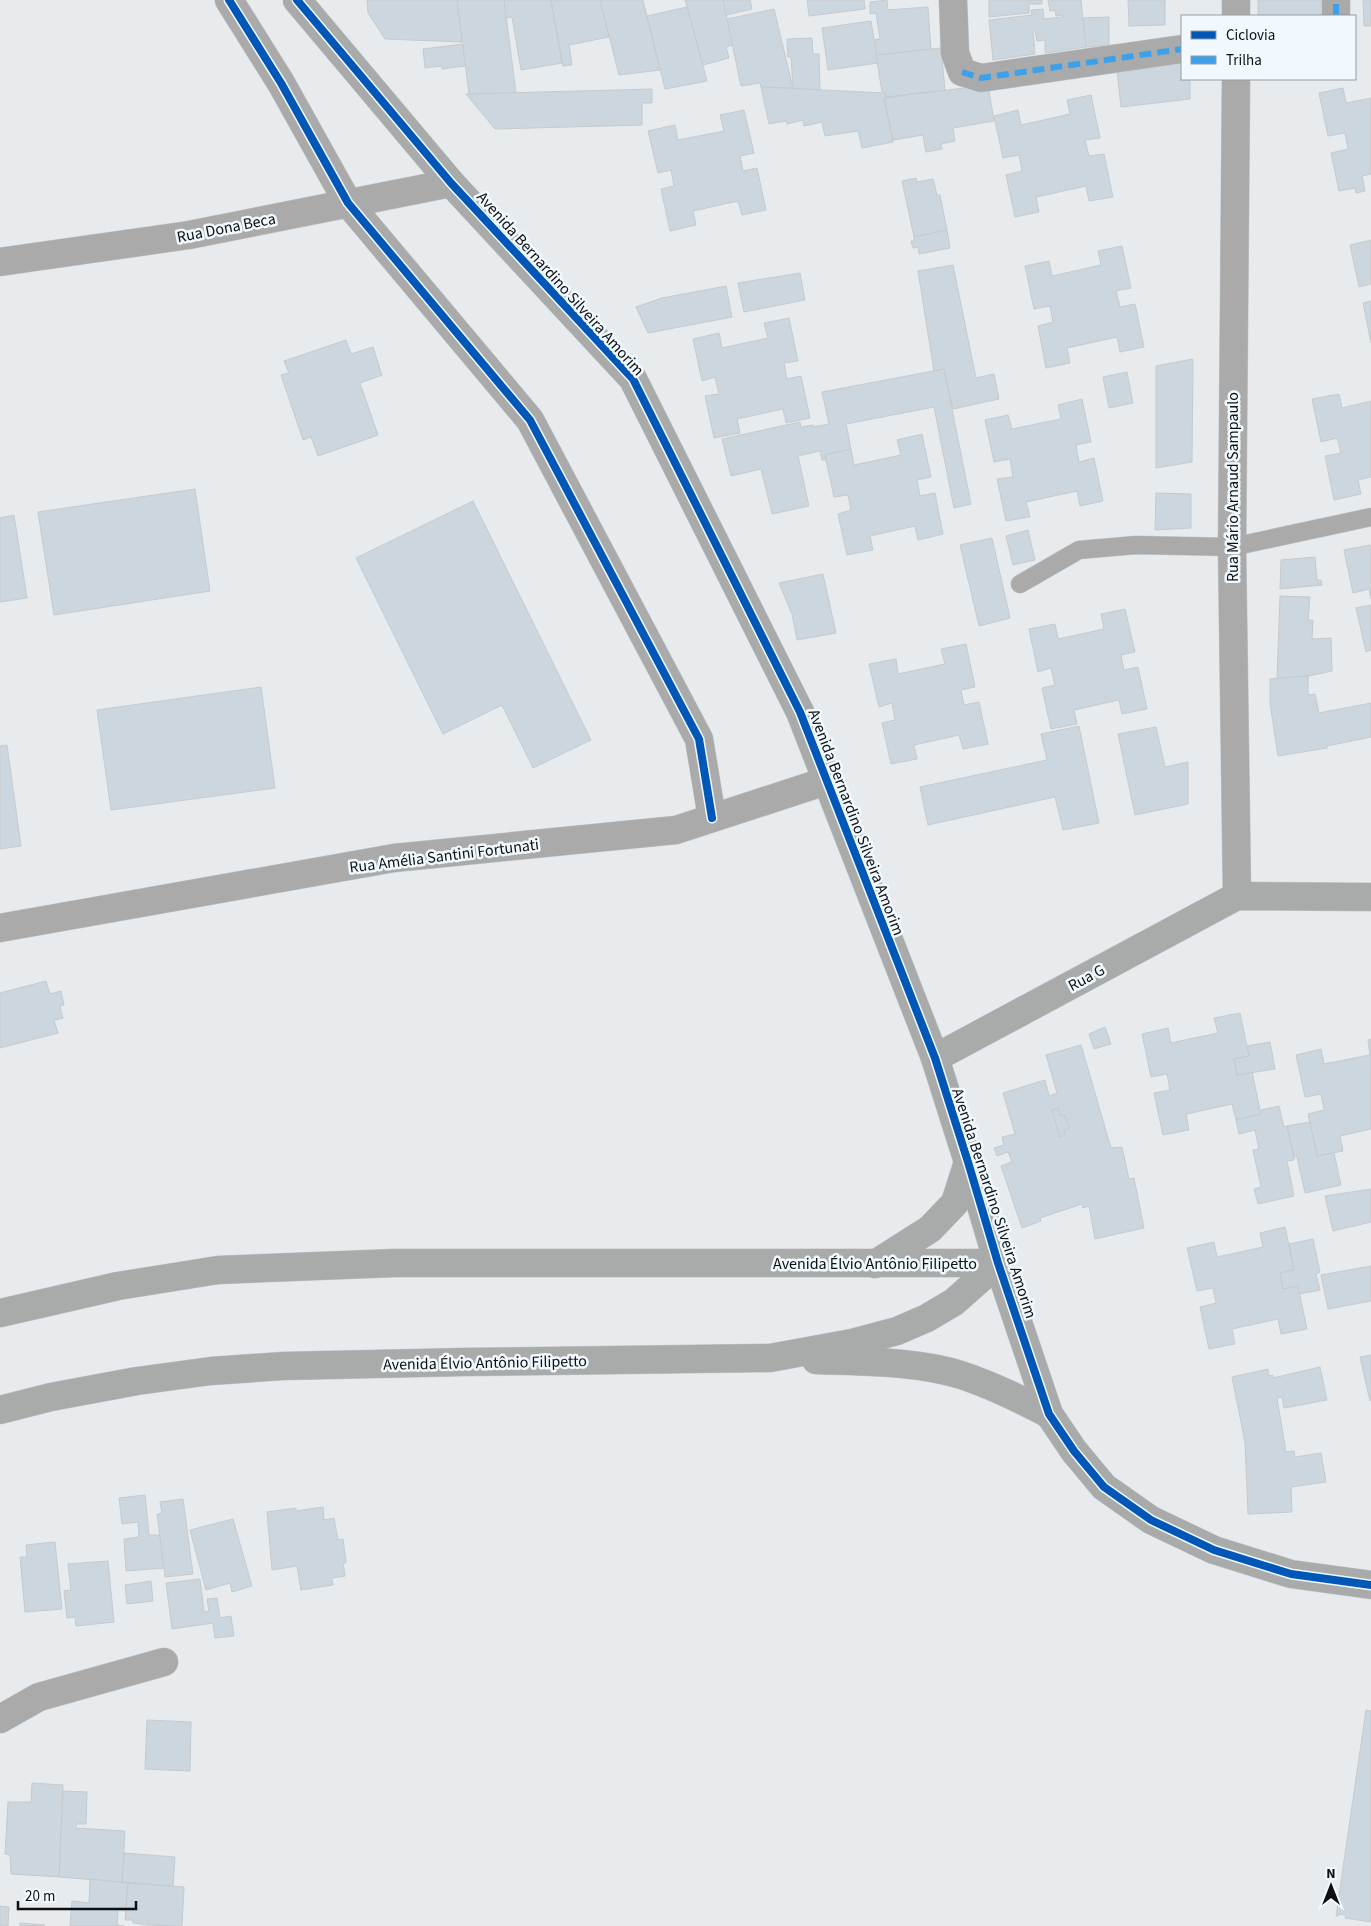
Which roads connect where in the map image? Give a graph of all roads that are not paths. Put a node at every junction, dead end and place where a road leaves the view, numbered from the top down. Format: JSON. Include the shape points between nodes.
{"nodes":[{"id":1,"x":229,"y":0,"type":"edge"},
{"id":2,"x":297,"y":0,"type":"edge"},
{"id":3,"x":953,"y":0,"type":"edge"},
{"id":4,"x":1236,"y":0,"type":"edge"},
{"id":5,"x":1336,"y":0,"type":"edge"},
{"id":6,"x":1236,"y":15,"type":"edge"},
{"id":7,"x":1336,"y":15,"type":"edge"},
{"id":8,"x":1181,"y":50,"type":"edge"},
{"id":9,"x":1236,"y":80,"type":"edge"},
{"id":10,"x":451,"y":183,"type":"junction"},
{"id":11,"x":348,"y":203,"type":"junction"},
{"id":12,"x":0,"y":262,"type":"edge"},
{"id":13,"x":1371,"y":517,"type":"edge"},
{"id":14,"x":1232,"y":547,"type":"junction"},
{"id":15,"x":1020,"y":584,"type":"dead end"},
{"id":16,"x":826,"y":781,"type":"junction"},
{"id":17,"x":712,"y":818,"type":"junction"},
{"id":18,"x":1237,"y":896,"type":"junction"},
{"id":19,"x":1371,"y":897,"type":"edge"},
{"id":20,"x":0,"y":928,"type":"edge"},
{"id":21,"x":934,"y":1058,"type":"junction"},
{"id":22,"x":968,"y":1162,"type":"junction"},
{"id":23,"x":998,"y":1263,"type":"junction"},
{"id":24,"x":875,"y":1264,"type":"junction"},
{"id":25,"x":0,"y":1313,"type":"edge"},
{"id":26,"x":770,"y":1358,"type":"junction"},
{"id":27,"x":0,"y":1410,"type":"edge"},
{"id":28,"x":1049,"y":1414,"type":"junction"},
{"id":29,"x":1371,"y":1585,"type":"edge"},
{"id":30,"x":164,"y":1662,"type":"dead end"},
{"id":31,"x":0,"y":1719,"type":"edge"}],
"edges":[{"from":1,"to":11,"type":"street","via":[[282,83]]},
{"from":2,"to":10,"type":"main road","name":"Avenida Bernardino Silveira Amorim"},
{"from":3,"to":8,"type":"street","via":[[955,53],[962,72],[981,78]]},
{"from":4,"to":6,"type":"street"},
{"from":5,"to":7,"type":"street"},
{"from":9,"to":14,"type":"street","name":"Rua Mário Arnaud Sampaulo"},
{"from":10,"to":11,"type":"street","name":"Rua Dona Beca"},
{"from":10,"to":16,"type":"main road","name":"Avenida Bernardino Silveira Amorim","via":[[633,379],[800,712]]},
{"from":11,"to":12,"type":"street","name":"Rua Dona Beca","via":[[189,235]]},
{"from":11,"to":17,"type":"street","via":[[530,420],[699,739]]},
{"from":13,"to":14,"type":"lane"},
{"from":14,"to":15,"type":"lane","via":[[1136,545],[1079,550]]},
{"from":14,"to":18,"type":"street","name":"Rua Mário Arnaud Sampaulo"},
{"from":16,"to":17,"type":"street","name":"Rua Amélia Santini Fortunati"},
{"from":16,"to":21,"type":"main road","name":"Avenida Bernardino Silveira Amorim"},
{"from":17,"to":20,"type":"street","name":"Rua Amélia Santini Fortunati","via":[[676,830],[394,858]]},
{"from":18,"to":19,"type":"main road"},
{"from":18,"to":21,"type":"main road","name":"Rua G"},
{"from":21,"to":22,"type":"main road","name":"Avenida Bernardino Silveira Amorim"},
{"from":22,"to":23,"type":"main road","name":"Avenida Bernardino Silveira Amorim"},
{"from":22,"to":24,"type":"main road","via":[[955,1203],[930,1229]]},
{"from":23,"to":24,"type":"main road","name":"Avenida Élvio Antônio Filipetto"},
{"from":23,"to":26,"type":"main road","name":"Avenida Élvio Antônio Filipetto","via":[[954,1302],[897,1331]]},
{"from":23,"to":28,"type":"main road","name":"Avenida Bernardino Silveira Amorim"},
{"from":24,"to":25,"type":"main road","name":"Avenida Élvio Antônio Filipetto","via":[[395,1263],[218,1270],[118,1286]]},
{"from":26,"to":27,"type":"main road","name":"Avenida Élvio Antônio Filipetto","via":[[465,1362],[220,1370],[136,1381]]},
{"from":26,"to":28,"type":"main road","via":[[875,1363],[960,1375],[1002,1390]]},
{"from":28,"to":29,"type":"main road","name":"Avenida Bernardino Silveira Amorim","via":[[1104,1487],[1151,1520],[1214,1550],[1291,1574]]},
{"from":30,"to":31,"type":"street","via":[[39,1697]]}]}
